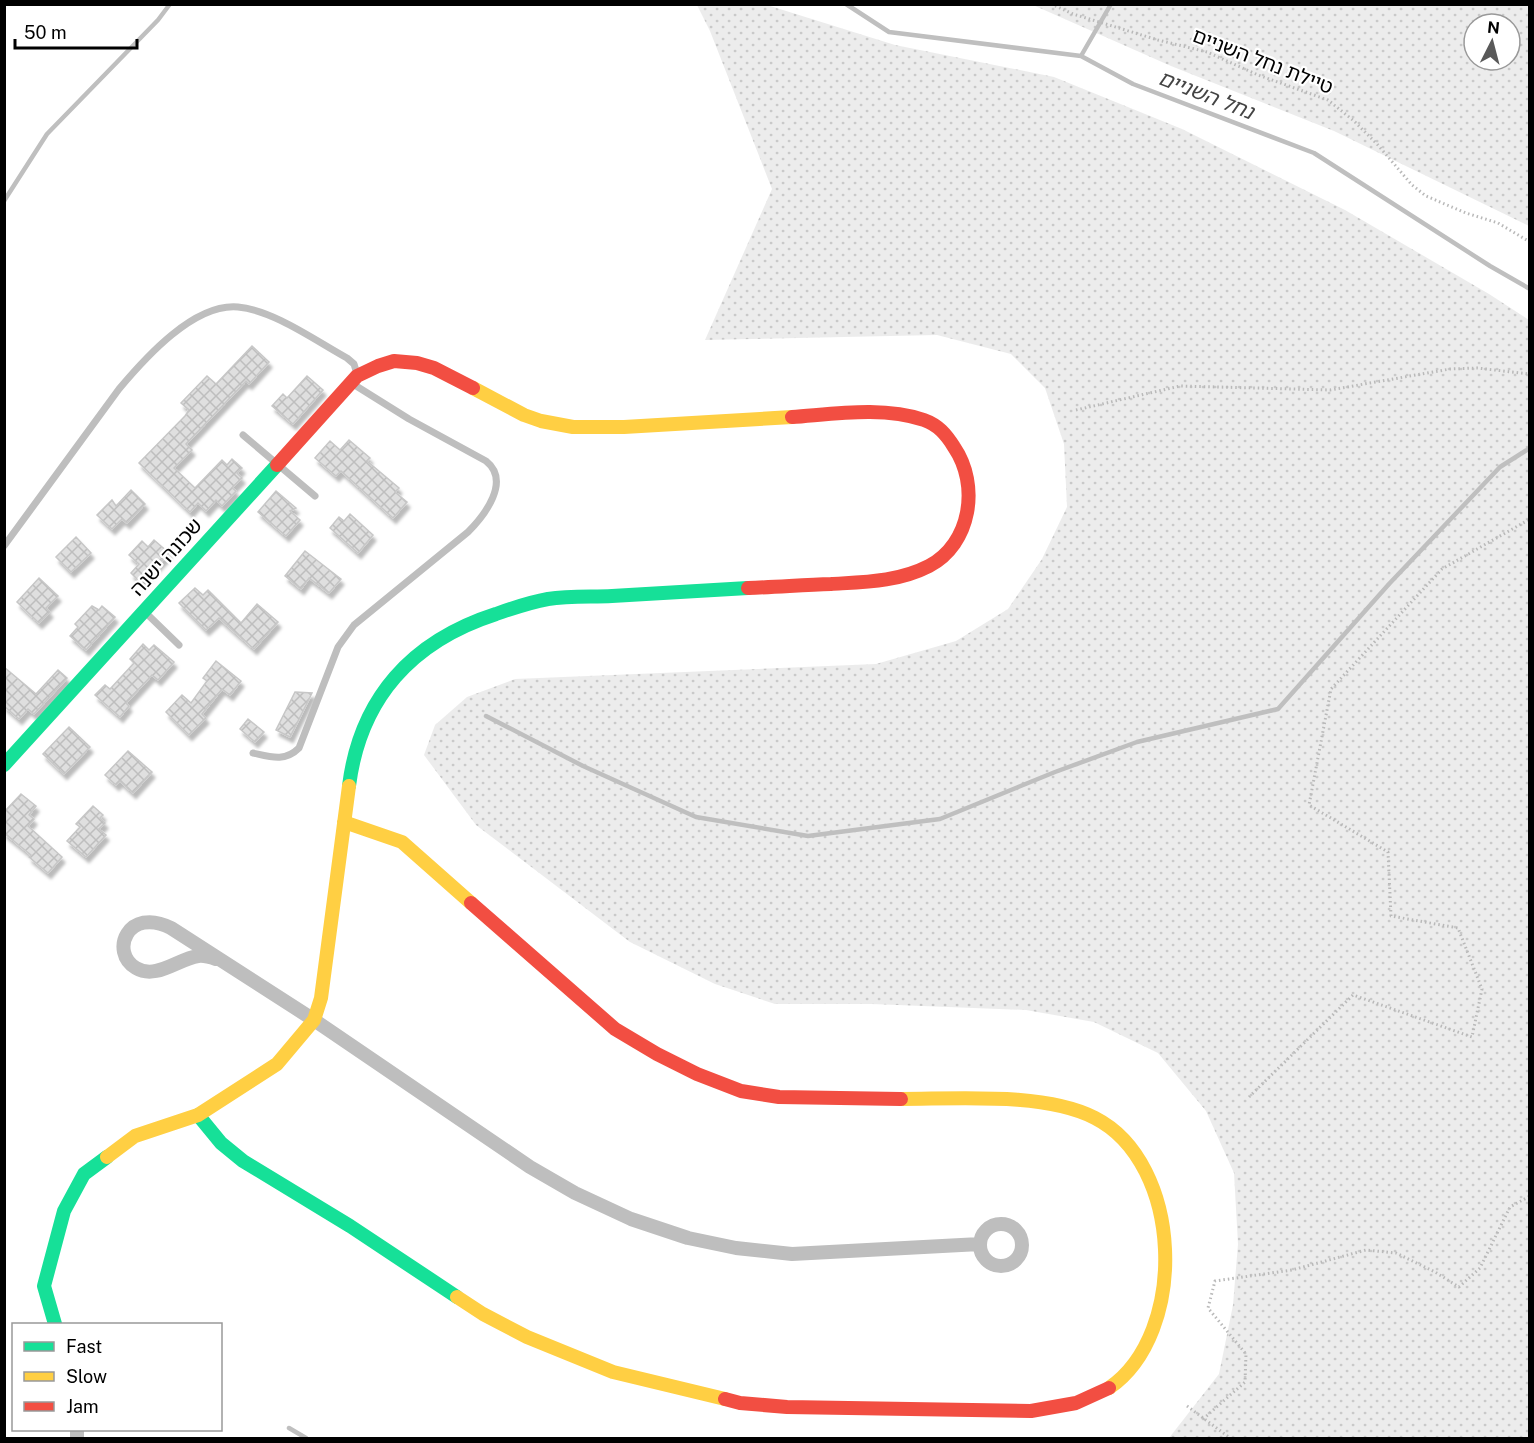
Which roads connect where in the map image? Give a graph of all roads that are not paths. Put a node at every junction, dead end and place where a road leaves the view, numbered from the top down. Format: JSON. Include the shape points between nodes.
{"nodes":[{"id":1,"x":354,"y":379,"type":"junction"},
{"id":2,"x":243,"y":435,"type":"dead end"},
{"id":3,"x":277,"y":464,"type":"junction"},
{"id":4,"x":315,"y":496,"type":"dead end"},
{"id":5,"x":4,"y":546,"type":"edge"},
{"id":6,"x":144,"y":611,"type":"junction"},
{"id":7,"x":179,"y":645,"type":"dead end"},
{"id":8,"x":253,"y":753,"type":"dead end"},
{"id":9,"x":4,"y":765,"type":"edge"},
{"id":10,"x":344,"y":822,"type":"junction"},
{"id":11,"x":216,"y":959,"type":"junction"},
{"id":12,"x":314,"y":1020,"type":"junction"},
{"id":13,"x":198,"y":1114,"type":"junction"},
{"id":14,"x":980,"y":1244,"type":"dead end"},
{"id":15,"x":55,"y":1323,"type":"edge"}],
"edges":[{"from":1,"to":3,"type":"street","name":"שכונה ישנה"},
{"from":1,"to":5,"type":"lane","via":[[354,364],[347,358],[280,321],[237,307],[215,309],[168,338],[138,367]]},
{"from":1,"to":8,"type":"lane","via":[[409,420],[493,466],[495,492],[483,517],[468,532],[345,635],[299,748],[291,755],[274,758]]},
{"from":1,"to":10,"type":"street","via":[[383,364],[419,362],[510,410],[565,426],[861,413],[919,419],[941,429],[958,451],[968,477],[970,503],[951,550],[910,575],[883,581],[548,599],[505,608],[464,624],[431,643],[400,670],[377,698],[359,734]]},
{"from":2,"to":3,"type":"lane"},
{"from":3,"to":4,"type":"lane"},
{"from":3,"to":6,"type":"street","name":"שכונה ישנה"},
{"from":6,"to":7,"type":"lane"},
{"from":6,"to":9,"type":"street","name":"שכונה ישנה"},
{"from":10,"to":12,"type":"street","via":[[321,998]]},
{"from":10,"to":13,"type":"street","via":[[402,842],[615,1029],[697,1074],[741,1091],[779,1097],[1045,1103],[1075,1109],[1106,1125],[1136,1154],[1155,1193],[1165,1232],[1162,1296],[1151,1334],[1138,1358],[1118,1381],[1095,1397],[1066,1407],[1031,1411],[788,1407],[740,1403],[676,1389],[571,1356],[483,1314],[243,1161],[221,1143]]},
{"from":11,"to":11,"type":"street","via":[[171,928],[150,921],[133,927],[123,946],[128,962],[142,971],[158,971],[197,956]]},
{"from":11,"to":12,"type":"street"},
{"from":12,"to":13,"type":"street","via":[[277,1064]]},
{"from":12,"to":14,"type":"street","via":[[530,1167],[575,1193],[640,1222],[688,1238],[792,1254]]},
{"from":13,"to":15,"type":"street","via":[[135,1136],[84,1174],[64,1211],[44,1286]]}]}
